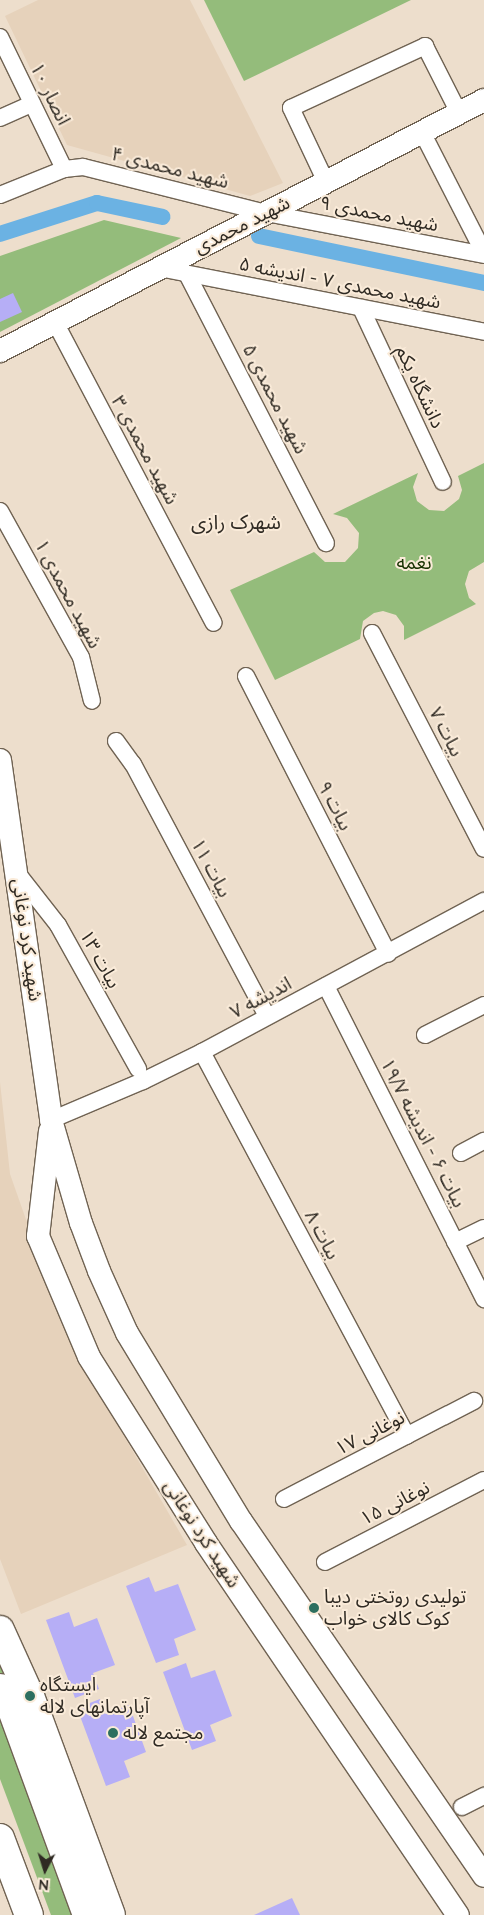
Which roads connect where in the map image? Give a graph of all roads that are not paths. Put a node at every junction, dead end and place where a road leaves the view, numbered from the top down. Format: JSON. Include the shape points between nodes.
{"nodes":[{"id":1,"x":0,"y":37,"type":"edge"},
{"id":2,"x":484,"y":100,"type":"edge"},
{"id":3,"x":32,"y":104,"type":"junction"},
{"id":4,"x":459,"y":113,"type":"junction"},
{"id":5,"x":0,"y":118,"type":"edge"},
{"id":6,"x":422,"y":132,"type":"junction"},
{"id":7,"x":64,"y":169,"type":"junction"},
{"id":8,"x":326,"y":182,"type":"junction"},
{"id":9,"x":0,"y":195,"type":"edge"},
{"id":10,"x":266,"y":213,"type":"junction"},
{"id":11,"x":484,"y":254,"type":"edge"},
{"id":12,"x":159,"y":268,"type":"junction"},
{"id":13,"x":188,"y":274,"type":"junction"},
{"id":14,"x":361,"y":308,"type":"junction"},
{"id":15,"x":55,"y":322,"type":"junction"},
{"id":16,"x":484,"y":332,"type":"edge"},
{"id":17,"x":0,"y":351,"type":"edge"},
{"id":18,"x":443,"y":482,"type":"dead end"},
{"id":19,"x":0,"y":510,"type":"edge"},
{"id":20,"x":326,"y":543,"type":"dead end"},
{"id":21,"x":214,"y":623,"type":"dead end"},
{"id":22,"x":372,"y":633,"type":"dead end"},
{"id":23,"x":246,"y":676,"type":"dead end"},
{"id":24,"x":92,"y":701,"type":"dead end"},
{"id":25,"x":116,"y":741,"type":"dead end"},
{"id":26,"x":0,"y":760,"type":"edge"},
{"id":27,"x":484,"y":849,"type":"edge"},
{"id":28,"x":18,"y":874,"type":"junction"},
{"id":29,"x":484,"y":901,"type":"edge"},
{"id":30,"x":388,"y":954,"type":"junction"},
{"id":31,"x":326,"y":986,"type":"junction"},
{"id":32,"x":484,"y":1005,"type":"edge"},
{"id":33,"x":267,"y":1016,"type":"junction"},
{"id":34,"x":425,"y":1035,"type":"dead end"},
{"id":35,"x":202,"y":1052,"type":"junction"},
{"id":36,"x":138,"y":1069,"type":"dead end"},
{"id":37,"x":51,"y":1120,"type":"junction"},
{"id":38,"x":484,"y":1141,"type":"edge"},
{"id":39,"x":461,"y":1153,"type":"dead end"},
{"id":40,"x":484,"y":1228,"type":"edge"},
{"id":41,"x":455,"y":1242,"type":"junction"},
{"id":42,"x":484,"y":1299,"type":"edge"},
{"id":43,"x":474,"y":1401,"type":"dead end"},
{"id":44,"x":407,"y":1436,"type":"junction"},
{"id":45,"x":484,"y":1480,"type":"edge"},
{"id":46,"x":284,"y":1499,"type":"dead end"},
{"id":47,"x":325,"y":1562,"type":"dead end"},
{"id":48,"x":0,"y":1630,"type":"edge"},
{"id":49,"x":0,"y":1688,"type":"edge"},
{"id":50,"x":484,"y":1796,"type":"edge"},
{"id":51,"x":462,"y":1807,"type":"dead end"},
{"id":52,"x":0,"y":1838,"type":"edge"},
{"id":53,"x":484,"y":1876,"type":"edge"},
{"id":54,"x":29,"y":1915,"type":"edge"},
{"id":55,"x":87,"y":1915,"type":"edge"},
{"id":56,"x":111,"y":1915,"type":"edge"},
{"id":57,"x":458,"y":1915,"type":"edge"}],
"edges":[{"from":1,"to":3,"type":"street","name":"انصار ۱۰"},
{"from":2,"to":4,"type":"street","name":"شهید محمدی"},
{"from":3,"to":5,"type":"street"},
{"from":3,"to":7,"type":"street","name":"انصار ۱۰"},
{"from":4,"to":6,"type":"street","name":"شهید محمدی"},
{"from":4,"to":8,"type":"street","via":[[425,46],[291,108]]},
{"from":6,"to":8,"type":"street","name":"شهید محمدی"},
{"from":6,"to":11,"type":"street"},
{"from":7,"to":9,"type":"street","name":"شهید محمدی ۴"},
{"from":7,"to":10,"type":"street","name":"شهید محمدی ۴","via":[[102,170]]},
{"from":8,"to":10,"type":"street","name":"شهید محمدی"},
{"from":10,"to":11,"type":"street","name":"شهید محمدی ۹"},
{"from":10,"to":12,"type":"street","name":"شهید محمدی"},
{"from":12,"to":13,"type":"street","name":"شهید محمدی ۷ - اندیشه ۵"},
{"from":12,"to":15,"type":"street","name":"شهید محمدی"},
{"from":13,"to":14,"type":"street","name":"شهید محمدی ۷ - اندیشه ۵"},
{"from":13,"to":20,"type":"street","name":"شهید محمدی ۵"},
{"from":14,"to":16,"type":"street","name":"شهید محمدی ۷ - اندیشه ۵"},
{"from":14,"to":18,"type":"street","name":"دانشگاه یکم"},
{"from":15,"to":17,"type":"street","name":"شهید محمدی"},
{"from":15,"to":21,"type":"street","name":"شهید محمدی ۳"},
{"from":19,"to":24,"type":"street","name":"شهید محمدی ۱","via":[[81,657]]},
{"from":22,"to":27,"type":"street","name":"بیات ۷"},
{"from":23,"to":30,"type":"street","name":"بیات ۹"},
{"from":25,"to":33,"type":"street","name":"بیات ۱۱","via":[[133,764]]},
{"from":26,"to":28,"type":"street","name":"شهید کرد نوغانی"},
{"from":28,"to":36,"type":"street","name":"بیات ۱۳","via":[[58,925]]},
{"from":28,"to":37,"type":"street","name":"شهید کرد نوغانی"},
{"from":29,"to":30,"type":"street","name":"اندیشه ۷"},
{"from":30,"to":31,"type":"street","name":"اندیشه ۷"},
{"from":31,"to":33,"type":"street","name":"اندیشه ۷"},
{"from":31,"to":41,"type":"street","name":"بیات ۶ - اندیشه ۱۹/۷"},
{"from":32,"to":34,"type":"street"},
{"from":33,"to":35,"type":"street","name":"اندیشه ۷"},
{"from":35,"to":37,"type":"street","name":"اندیشه ۷"},
{"from":35,"to":44,"type":"street","name":"بیات ۸"},
{"from":37,"to":53,"type":"street","name":"شهید کرد نوغانی","via":[[81,1223],[127,1333],[241,1521]]},
{"from":37,"to":57,"type":"street","name":"شهید کرد نوغانی","via":[[38,1236],[89,1357],[206,1543]]},
{"from":38,"to":39,"type":"street"},
{"from":40,"to":41,"type":"street"},
{"from":41,"to":42,"type":"street","name":"بیات ۶ - اندیشه ۱۹/۷"},
{"from":43,"to":44,"type":"street","name":"نوغانی ۱۷"},
{"from":44,"to":46,"type":"street","name":"نوغانی ۱۷"},
{"from":45,"to":47,"type":"street","name":"نوغانی ۱۵"},
{"from":48,"to":56,"type":"highway","via":[[30,1696]]},
{"from":49,"to":55,"type":"highway","via":[[12,1710],[58,1830]]},
{"from":50,"to":51,"type":"street"},
{"from":52,"to":54,"type":"highway"}]}
